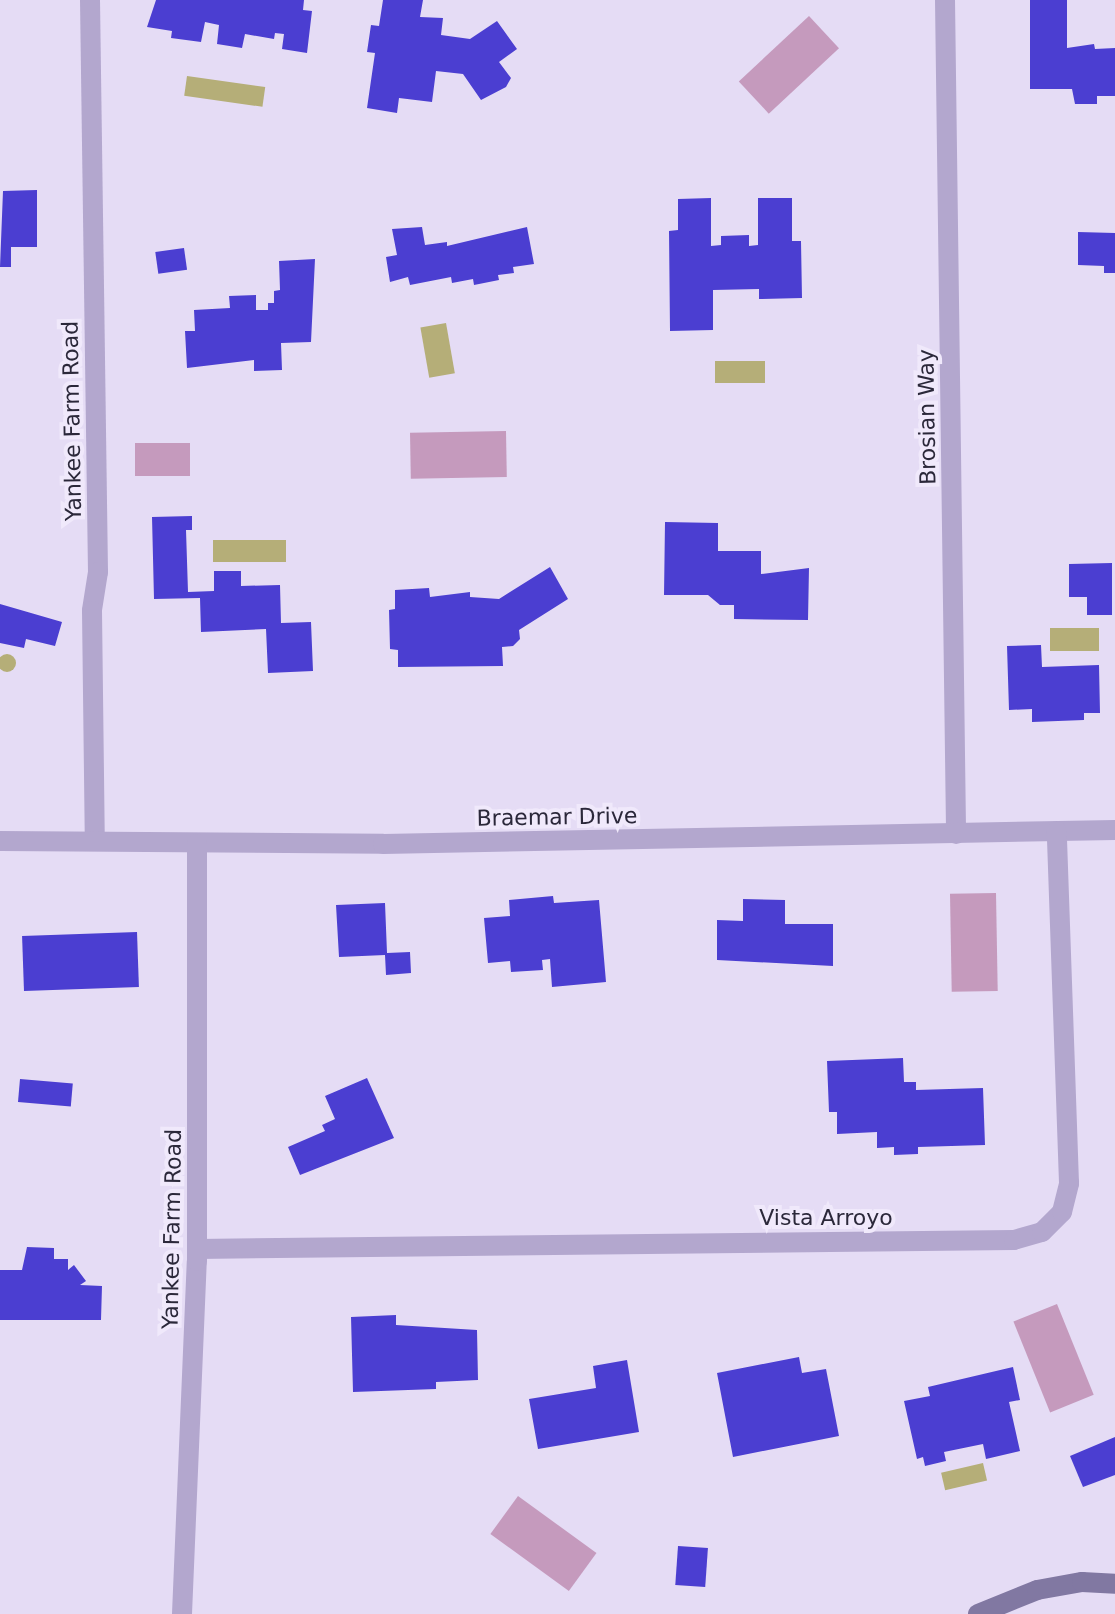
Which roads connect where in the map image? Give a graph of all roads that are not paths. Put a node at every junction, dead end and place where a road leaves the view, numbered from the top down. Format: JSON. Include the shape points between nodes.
{"nodes":[{"id":1,"x":90,"y":0,"type":"edge"},
{"id":2,"x":945,"y":0,"type":"edge"},
{"id":3,"x":1115,"y":830,"type":"edge"},
{"id":4,"x":1057,"y":831,"type":"junction"},
{"id":5,"x":956,"y":834,"type":"junction"},
{"id":6,"x":0,"y":841,"type":"edge"},
{"id":7,"x":95,"y":841,"type":"junction"},
{"id":8,"x":197,"y":844,"type":"junction"},
{"id":9,"x":197,"y":1249,"type":"junction"},
{"id":10,"x":1115,"y":1584,"type":"edge"},
{"id":11,"x":182,"y":1614,"type":"edge"},
{"id":12,"x":978,"y":1614,"type":"edge"}],
"edges":[{"from":1,"to":7,"type":"street","name":"Yankee Farm Road","via":[[98,558],[92,611]]},
{"from":2,"to":5,"type":"street","name":"Brosian Way"},
{"from":3,"to":4,"type":"street","name":"Braemar Drive"},
{"from":4,"to":5,"type":"street","name":"Braemar Drive"},
{"from":4,"to":9,"type":"street","name":"Vista Arroyo","via":[[1069,1183],[1062,1212],[1042,1232],[1014,1240]]},
{"from":5,"to":8,"type":"street","name":"Braemar Drive"},
{"from":6,"to":7,"type":"street","name":"Braemar Drive"},
{"from":7,"to":8,"type":"street","name":"Braemar Drive"},
{"from":8,"to":9,"type":"street","name":"Yankee Farm Road"},
{"from":9,"to":11,"type":"street","name":"Yankee Farm Road"},
{"from":10,"to":12,"type":"street","via":[[1082,1582],[1037,1590]]}]}
